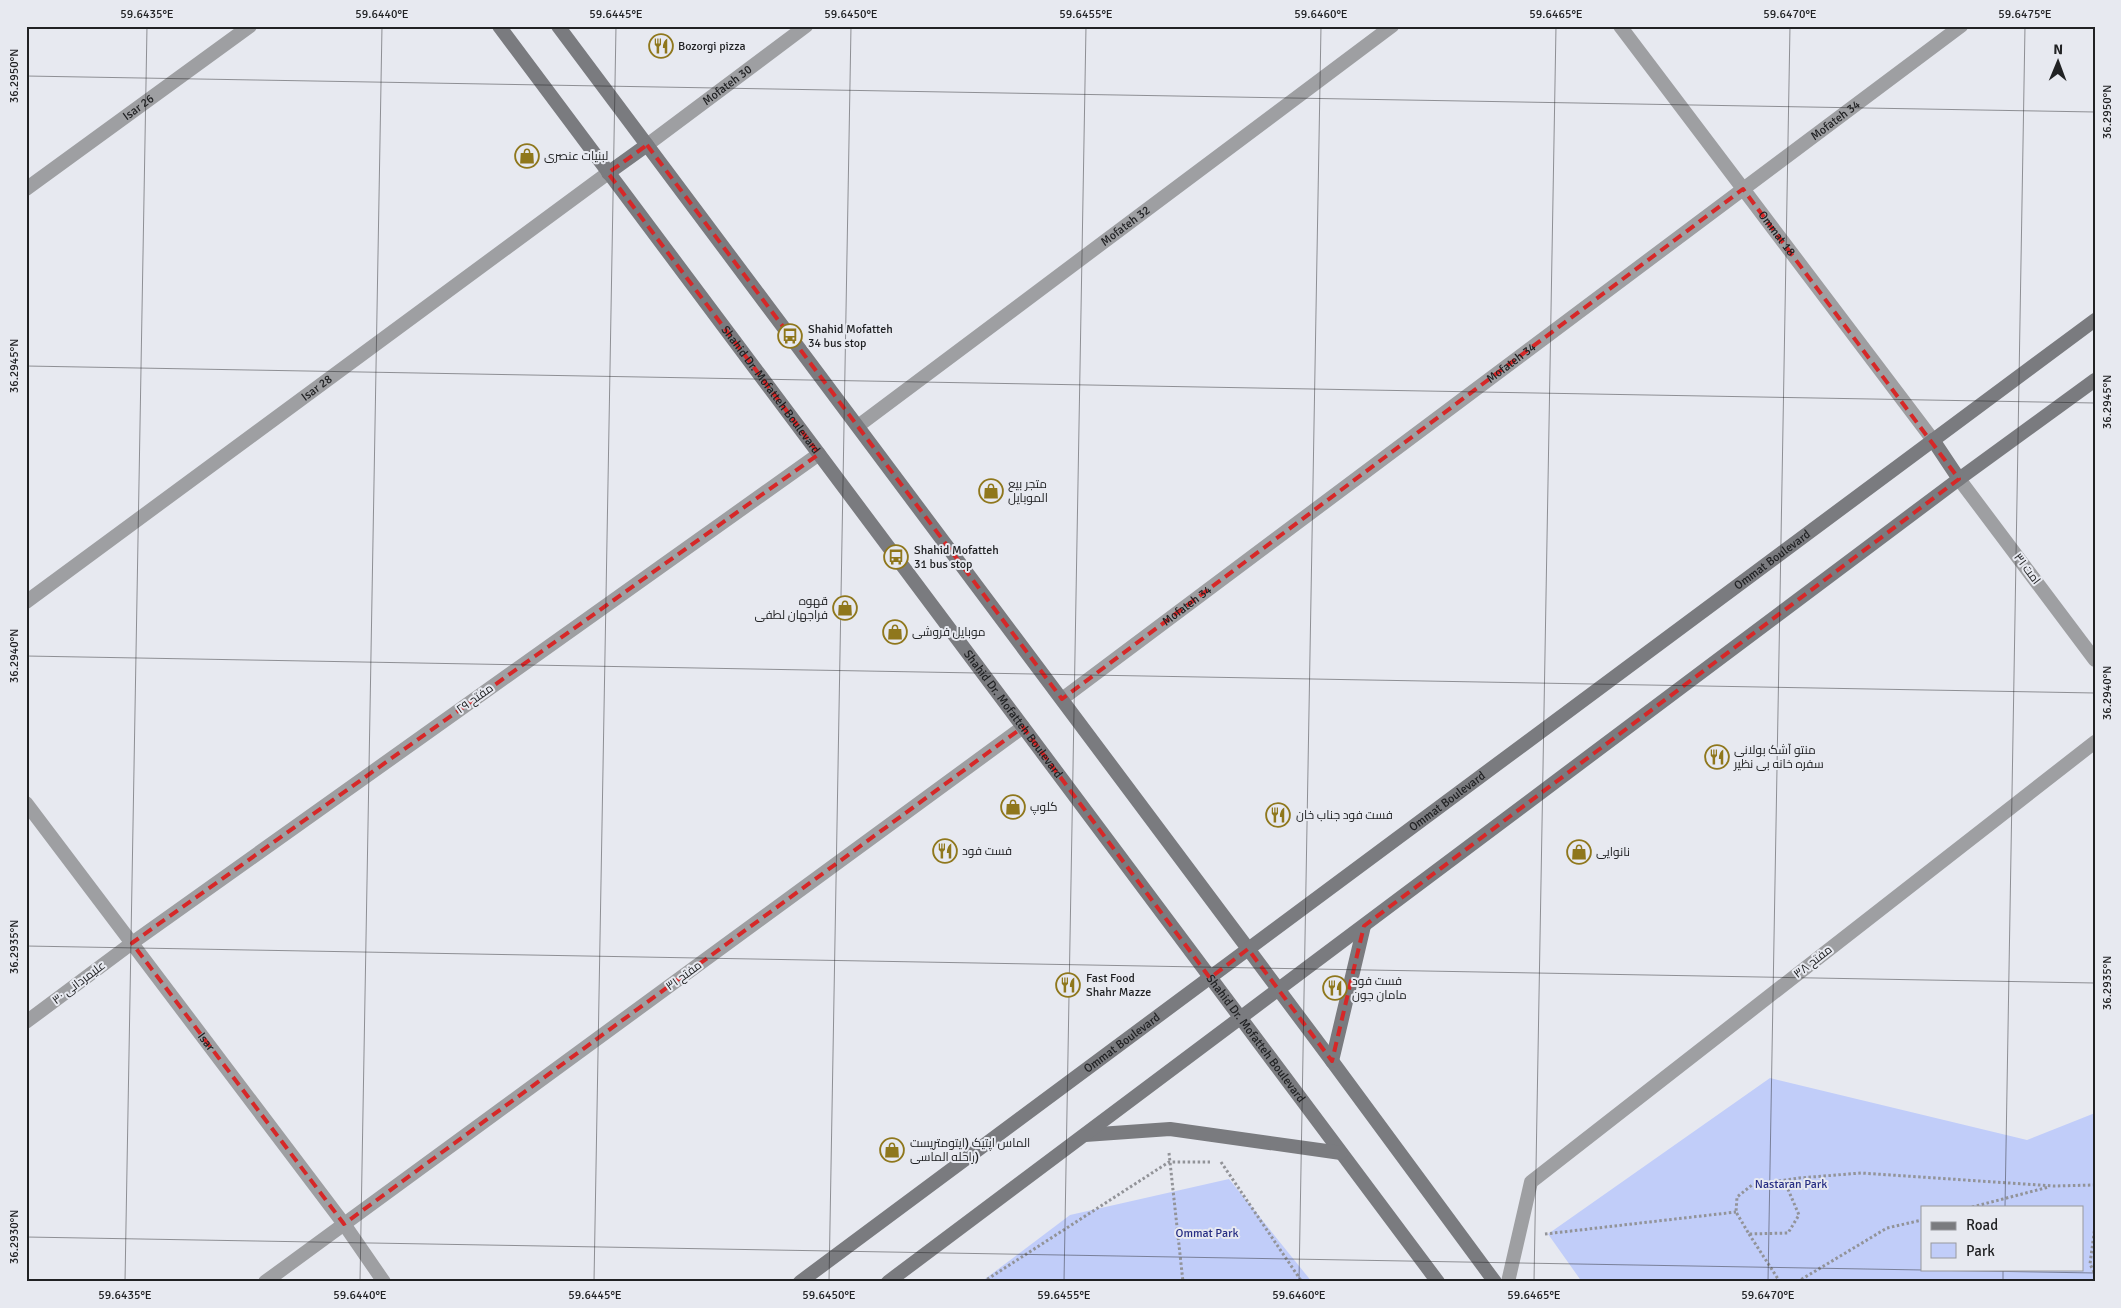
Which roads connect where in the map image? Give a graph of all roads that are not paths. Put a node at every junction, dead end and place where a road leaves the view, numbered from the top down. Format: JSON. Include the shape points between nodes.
{"nodes":[{"id":1,"x":250,"y":26,"type":"edge"},
{"id":2,"x":499,"y":26,"type":"edge"},
{"id":3,"x":558,"y":26,"type":"edge"},
{"id":4,"x":806,"y":26,"type":"edge"},
{"id":5,"x":1392,"y":26,"type":"edge"},
{"id":6,"x":1620,"y":26,"type":"edge"},
{"id":7,"x":1961,"y":26,"type":"edge"},
{"id":8,"x":647,"y":145,"type":"junction"},
{"id":9,"x":608,"y":173,"type":"junction"},
{"id":10,"x":26,"y":189,"type":"edge"},
{"id":11,"x":1743,"y":189,"type":"junction"},
{"id":12,"x":2095,"y":320,"type":"edge"},
{"id":13,"x":2095,"y":380,"type":"edge"},
{"id":14,"x":858,"y":426,"type":"junction"},
{"id":15,"x":1933,"y":440,"type":"junction"},
{"id":16,"x":819,"y":454,"type":"junction"},
{"id":17,"x":1959,"y":479,"type":"junction"},
{"id":18,"x":26,"y":602,"type":"edge"},
{"id":19,"x":2095,"y":660,"type":"edge"},
{"id":20,"x":1062,"y":699,"type":"junction"},
{"id":21,"x":1023,"y":727,"type":"junction"},
{"id":22,"x":2095,"y":742,"type":"edge"},
{"id":23,"x":26,"y":803,"type":"edge"},
{"id":24,"x":1364,"y":926,"type":"junction"},
{"id":25,"x":132,"y":943,"type":"junction"},
{"id":26,"x":1248,"y":949,"type":"junction"},
{"id":27,"x":1210,"y":978,"type":"junction"},
{"id":28,"x":1279,"y":990,"type":"junction"},
{"id":29,"x":1241,"y":1019,"type":"junction"},
{"id":30,"x":26,"y":1022,"type":"edge"},
{"id":31,"x":1332,"y":1061,"type":"junction"},
{"id":32,"x":1084,"y":1136,"type":"junction"},
{"id":33,"x":1341,"y":1153,"type":"junction"},
{"id":34,"x":344,"y":1224,"type":"junction"},
{"id":35,"x":265,"y":1282,"type":"edge"},
{"id":36,"x":384,"y":1282,"type":"edge"},
{"id":37,"x":800,"y":1282,"type":"edge"},
{"id":38,"x":888,"y":1282,"type":"edge"},
{"id":39,"x":1438,"y":1282,"type":"edge"},
{"id":40,"x":1495,"y":1282,"type":"edge"},
{"id":41,"x":1508,"y":1282,"type":"edge"}],
"edges":[{"from":1,"to":10,"type":"street","name":"Isar 26"},
{"from":2,"to":9,"type":"main road","name":"Shahid Dr. Mofatteh Boulevard"},
{"from":3,"to":8,"type":"main road"},
{"from":4,"to":8,"type":"street","name":"Mofateh 30"},
{"from":5,"to":14,"type":"street","name":"Mofateh 32"},
{"from":6,"to":11,"type":"street","name":"Ommat 18"},
{"from":7,"to":11,"type":"street","name":"Mofateh 34"},
{"from":8,"to":9,"type":"main road"},
{"from":8,"to":14,"type":"main road"},
{"from":9,"to":16,"type":"main road","name":"Shahid Dr. Mofatteh Boulevard"},
{"from":9,"to":18,"type":"street","name":"Isar 28"},
{"from":11,"to":15,"type":"street","name":"Ommat 18"},
{"from":11,"to":20,"type":"street","name":"Mofateh 34"},
{"from":12,"to":15,"type":"main road","name":"Ommat Boulevard"},
{"from":13,"to":17,"type":"main road"},
{"from":14,"to":20,"type":"main road"},
{"from":15,"to":17,"type":"main road"},
{"from":15,"to":26,"type":"main road","name":"Ommat Boulevard"},
{"from":16,"to":21,"type":"main road","name":"Shahid Dr. Mofatteh Boulevard"},
{"from":16,"to":25,"type":"street","name":"مفتح ۲۹"},
{"from":17,"to":19,"type":"street","name":"امت ۳۱"},
{"from":17,"to":24,"type":"main road"},
{"from":20,"to":26,"type":"main road"},
{"from":21,"to":27,"type":"main road","name":"Shahid Dr. Mofatteh Boulevard"},
{"from":21,"to":34,"type":"street","name":"مفتح ۳۱"},
{"from":22,"to":41,"type":"street","name":"مفتح ۳۸","via":[[1531,1182]]},
{"from":23,"to":25,"type":"street","name":"Isar"},
{"from":24,"to":28,"type":"main road"},
{"from":24,"to":31,"type":"main road"},
{"from":25,"to":30,"type":"street","name":"علیمردانی ۳۰"},
{"from":25,"to":34,"type":"street","name":"Isar"},
{"from":26,"to":27,"type":"main road","name":"Ommat Boulevard"},
{"from":26,"to":28,"type":"main road"},
{"from":27,"to":29,"type":"main road","name":"Shahid Dr. Mofatteh Boulevard"},
{"from":27,"to":37,"type":"main road","name":"Ommat Boulevard"},
{"from":28,"to":29,"type":"main road"},
{"from":28,"to":31,"type":"main road"},
{"from":29,"to":32,"type":"main road"},
{"from":29,"to":33,"type":"main road","name":"Shahid Dr. Mofatteh Boulevard"},
{"from":31,"to":40,"type":"main road"},
{"from":32,"to":33,"type":"main road","via":[[1170,1130]]},
{"from":32,"to":38,"type":"main road"},
{"from":33,"to":39,"type":"main road","name":"Shahid Dr. Mofatteh Boulevard"},
{"from":34,"to":35,"type":"street","name":"مفتح ۳۱"},
{"from":34,"to":36,"type":"street","name":"Isar"}]}
